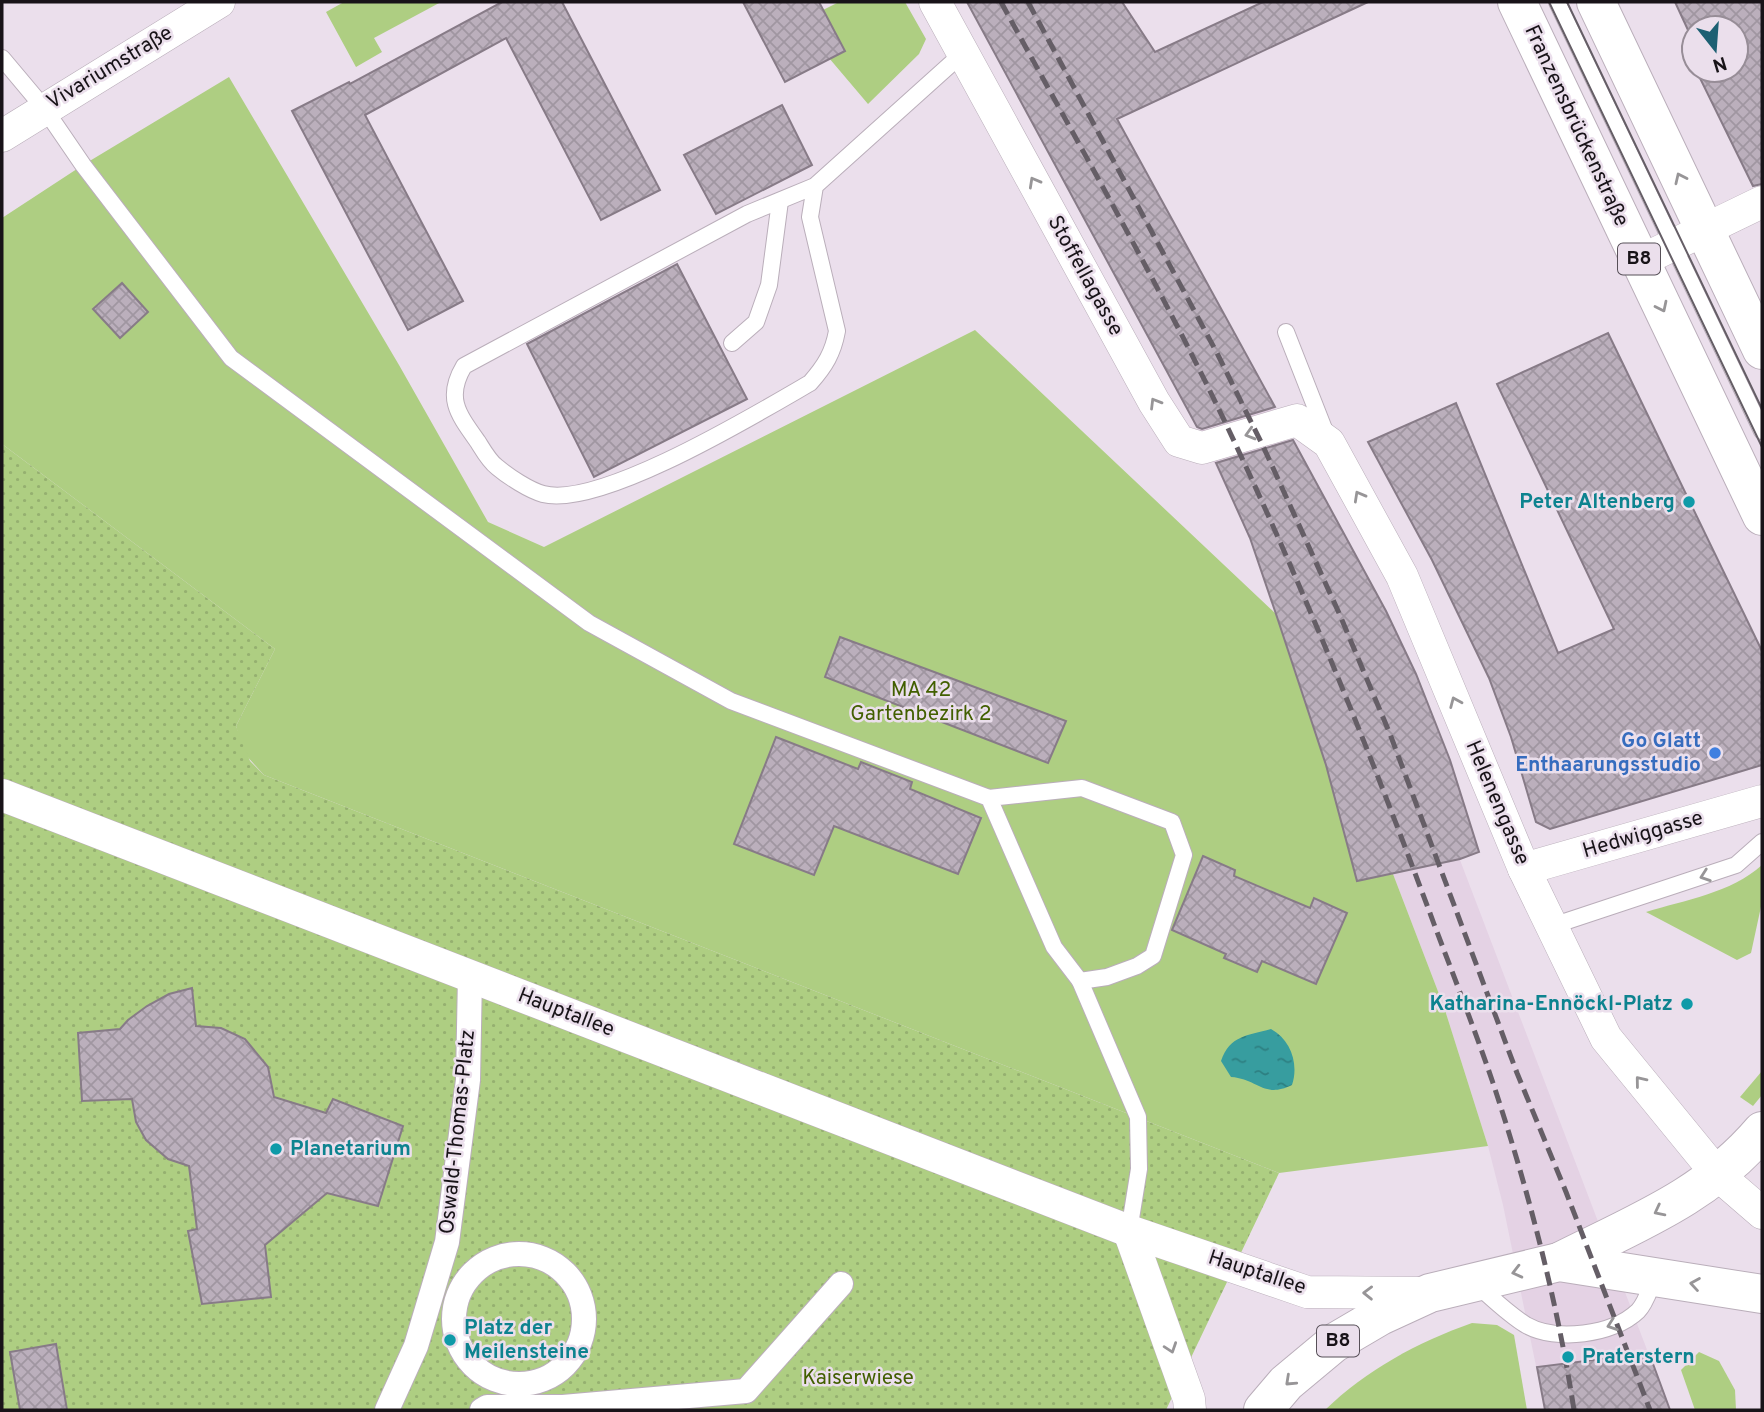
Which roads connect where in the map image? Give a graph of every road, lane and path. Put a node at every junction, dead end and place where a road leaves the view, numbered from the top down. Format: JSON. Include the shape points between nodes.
{"nodes":[{"id":1,"x":219,"y":2,"type":"edge"},
{"id":2,"x":935,"y":2,"type":"edge"},
{"id":3,"x":1517,"y":2,"type":"edge"},
{"id":4,"x":1557,"y":2,"type":"edge"},
{"id":5,"x":1596,"y":2,"type":"edge"},
{"id":6,"x":959,"y":46,"type":"junction"},
{"id":7,"x":2,"y":58,"type":"edge"},
{"id":8,"x":44,"y":108,"type":"junction"},
{"id":9,"x":2,"y":136,"type":"edge"},
{"id":10,"x":815,"y":186,"type":"junction"},
{"id":11,"x":780,"y":201,"type":"junction"},
{"id":12,"x":1762,"y":202,"type":"edge"},
{"id":13,"x":1673,"y":246,"type":"junction"},
{"id":14,"x":1286,"y":332,"type":"dead end"},
{"id":15,"x":733,"y":343,"type":"dead end"},
{"id":16,"x":1762,"y":350,"type":"edge"},
{"id":17,"x":1297,"y":420,"type":"joint"},
{"id":18,"x":1762,"y":431,"type":"edge"},
{"id":19,"x":1329,"y":443,"type":"junction"},
{"id":20,"x":1762,"y":516,"type":"edge"},
{"id":21,"x":2,"y":795,"type":"edge"},
{"id":22,"x":989,"y":798,"type":"junction"},
{"id":23,"x":1762,"y":801,"type":"edge"},
{"id":24,"x":1762,"y":842,"type":"edge"},
{"id":25,"x":1524,"y":869,"type":"junction"},
{"id":26,"x":1552,"y":926,"type":"junction"},
{"id":27,"x":470,"y":976,"type":"junction"},
{"id":28,"x":1080,"y":981,"type":"junction"},
{"id":29,"x":1762,"y":1131,"type":"edge"},
{"id":30,"x":1718,"y":1175,"type":"junction"},
{"id":31,"x":1762,"y":1213,"type":"edge"},
{"id":32,"x":1129,"y":1231,"type":"junction"},
{"id":33,"x":1559,"y":1262,"type":"junction"},
{"id":34,"x":1655,"y":1277,"type":"junction"},
{"id":35,"x":1475,"y":1282,"type":"junction"},
{"id":36,"x":841,"y":1284,"type":"dead end"},
{"id":37,"x":433,"y":1287,"type":"junction"},
{"id":38,"x":1430,"y":1293,"type":"junction"},
{"id":39,"x":459,"y":1294,"type":"junction"},
{"id":40,"x":1762,"y":1294,"type":"edge"},
{"id":41,"x":515,"y":1395,"type":"junction"},
{"id":42,"x":387,"y":1410,"type":"edge"},
{"id":43,"x":482,"y":1410,"type":"edge"},
{"id":44,"x":1190,"y":1410,"type":"edge"},
{"id":45,"x":1263,"y":1410,"type":"edge"}],
"edges":[{"from":1,"to":8,"type":"street","name":"Vivariumstraße"},
{"from":2,"to":6,"type":"street","name":"Stoffellagasse"},
{"from":3,"to":13,"type":"main road","name":"Franzensbrückenstraße","number":"B8"},
{"from":4,"to":13,"type":"lane"},
{"from":13,"to":5,"type":"main road","name":"Franzensbrückenstraße","number":"B8","one_way":true},
{"from":6,"to":10,"type":"lane"},
{"from":17,"to":6,"type":"street","name":"Stoffellagasse","one_way":true,"via":[[1202,448],[1179,441]]},
{"from":7,"to":8,"type":"lane"},
{"from":8,"to":9,"type":"street","name":"Vivariumstraße"},
{"from":8,"to":22,"type":"lane","via":[[231,358],[589,623],[731,701]]},
{"from":10,"to":11,"type":"lane"},
{"from":10,"to":11,"type":"lane","via":[[810,217],[837,331],[826,365],[810,383],[675,458],[599,488],[544,494],[495,466],[459,416],[455,381],[464,366],[747,214]]},
{"from":11,"to":15,"type":"lane","via":[[769,285],[756,322]]},
{"from":12,"to":13,"type":"street"},
{"from":13,"to":16,"type":"main road","name":"Franzensbrückenstraße","number":"B8"},
{"from":13,"to":18,"type":"lane"},
{"from":13,"to":20,"type":"main road","name":"Franzensbrückenstraße","number":"B8","one_way":true},
{"from":14,"to":19,"type":"lane"},
{"from":17,"to":19,"type":"street","name":"Helenengasse"},
{"from":25,"to":19,"type":"street","name":"Helenengasse","one_way":true,"via":[[1402,576]]},
{"from":21,"to":27,"type":"street","name":"Hauptallee"},
{"from":22,"to":28,"type":"lane","via":[[1054,947]]},
{"from":22,"to":28,"type":"lane","via":[[1082,788],[1172,822],[1184,855],[1153,956],[1107,977]]},
{"from":23,"to":25,"type":"street","name":"Hedwiggasse"},
{"from":24,"to":26,"type":"lane","one_way":true,"via":[[1736,866]]},
{"from":25,"to":26,"type":"street","name":"Helenengasse"},
{"from":30,"to":26,"type":"street","name":"Helenengasse","one_way":true,"via":[[1606,1038]]},
{"from":27,"to":32,"type":"street","name":"Hauptallee"},
{"from":27,"to":37,"type":"street","name":"Oswald-Thomas-Platz","via":[[468,1080],[447,1242]]},
{"from":28,"to":32,"type":"lane","via":[[1138,1117],[1139,1168]]},
{"from":29,"to":30,"type":"main road","number":"B8"},
{"from":30,"to":31,"type":"street"},
{"from":30,"to":33,"type":"main road","number":"B8","one_way":true,"via":[[1691,1195]]},
{"from":38,"to":32,"type":"street","name":"Hauptallee","one_way":true,"via":[[1307,1292]]},
{"from":32,"to":44,"type":"street","one_way":true},
{"from":33,"to":34,"type":"main road","number":"B8"},
{"from":33,"to":35,"type":"main road","number":"B8","one_way":true},
{"from":34,"to":35,"type":"lane","one_way":true,"via":[[1640,1308],[1627,1320],[1574,1335],[1528,1326]]},
{"from":40,"to":34,"type":"main road","number":"B8","one_way":true},
{"from":35,"to":38,"type":"main road","number":"B8"},
{"from":36,"to":41,"type":"street","via":[[746,1391],[562,1406]]},
{"from":37,"to":39,"type":"street"},
{"from":37,"to":42,"type":"street","name":"Oswald-Thomas-Platz","via":[[416,1346]]},
{"from":38,"to":45,"type":"main road","number":"B8","one_way":true,"via":[[1334,1343],[1286,1383]]},
{"from":39,"to":41,"type":"street","via":[[454,1325],[459,1345],[471,1364],[508,1383]]},
{"from":39,"to":41,"type":"street","via":[[478,1267],[519,1253],[551,1262],[575,1283],[585,1325],[579,1347],[567,1364]]},
{"from":41,"to":43,"type":"street"}]}
